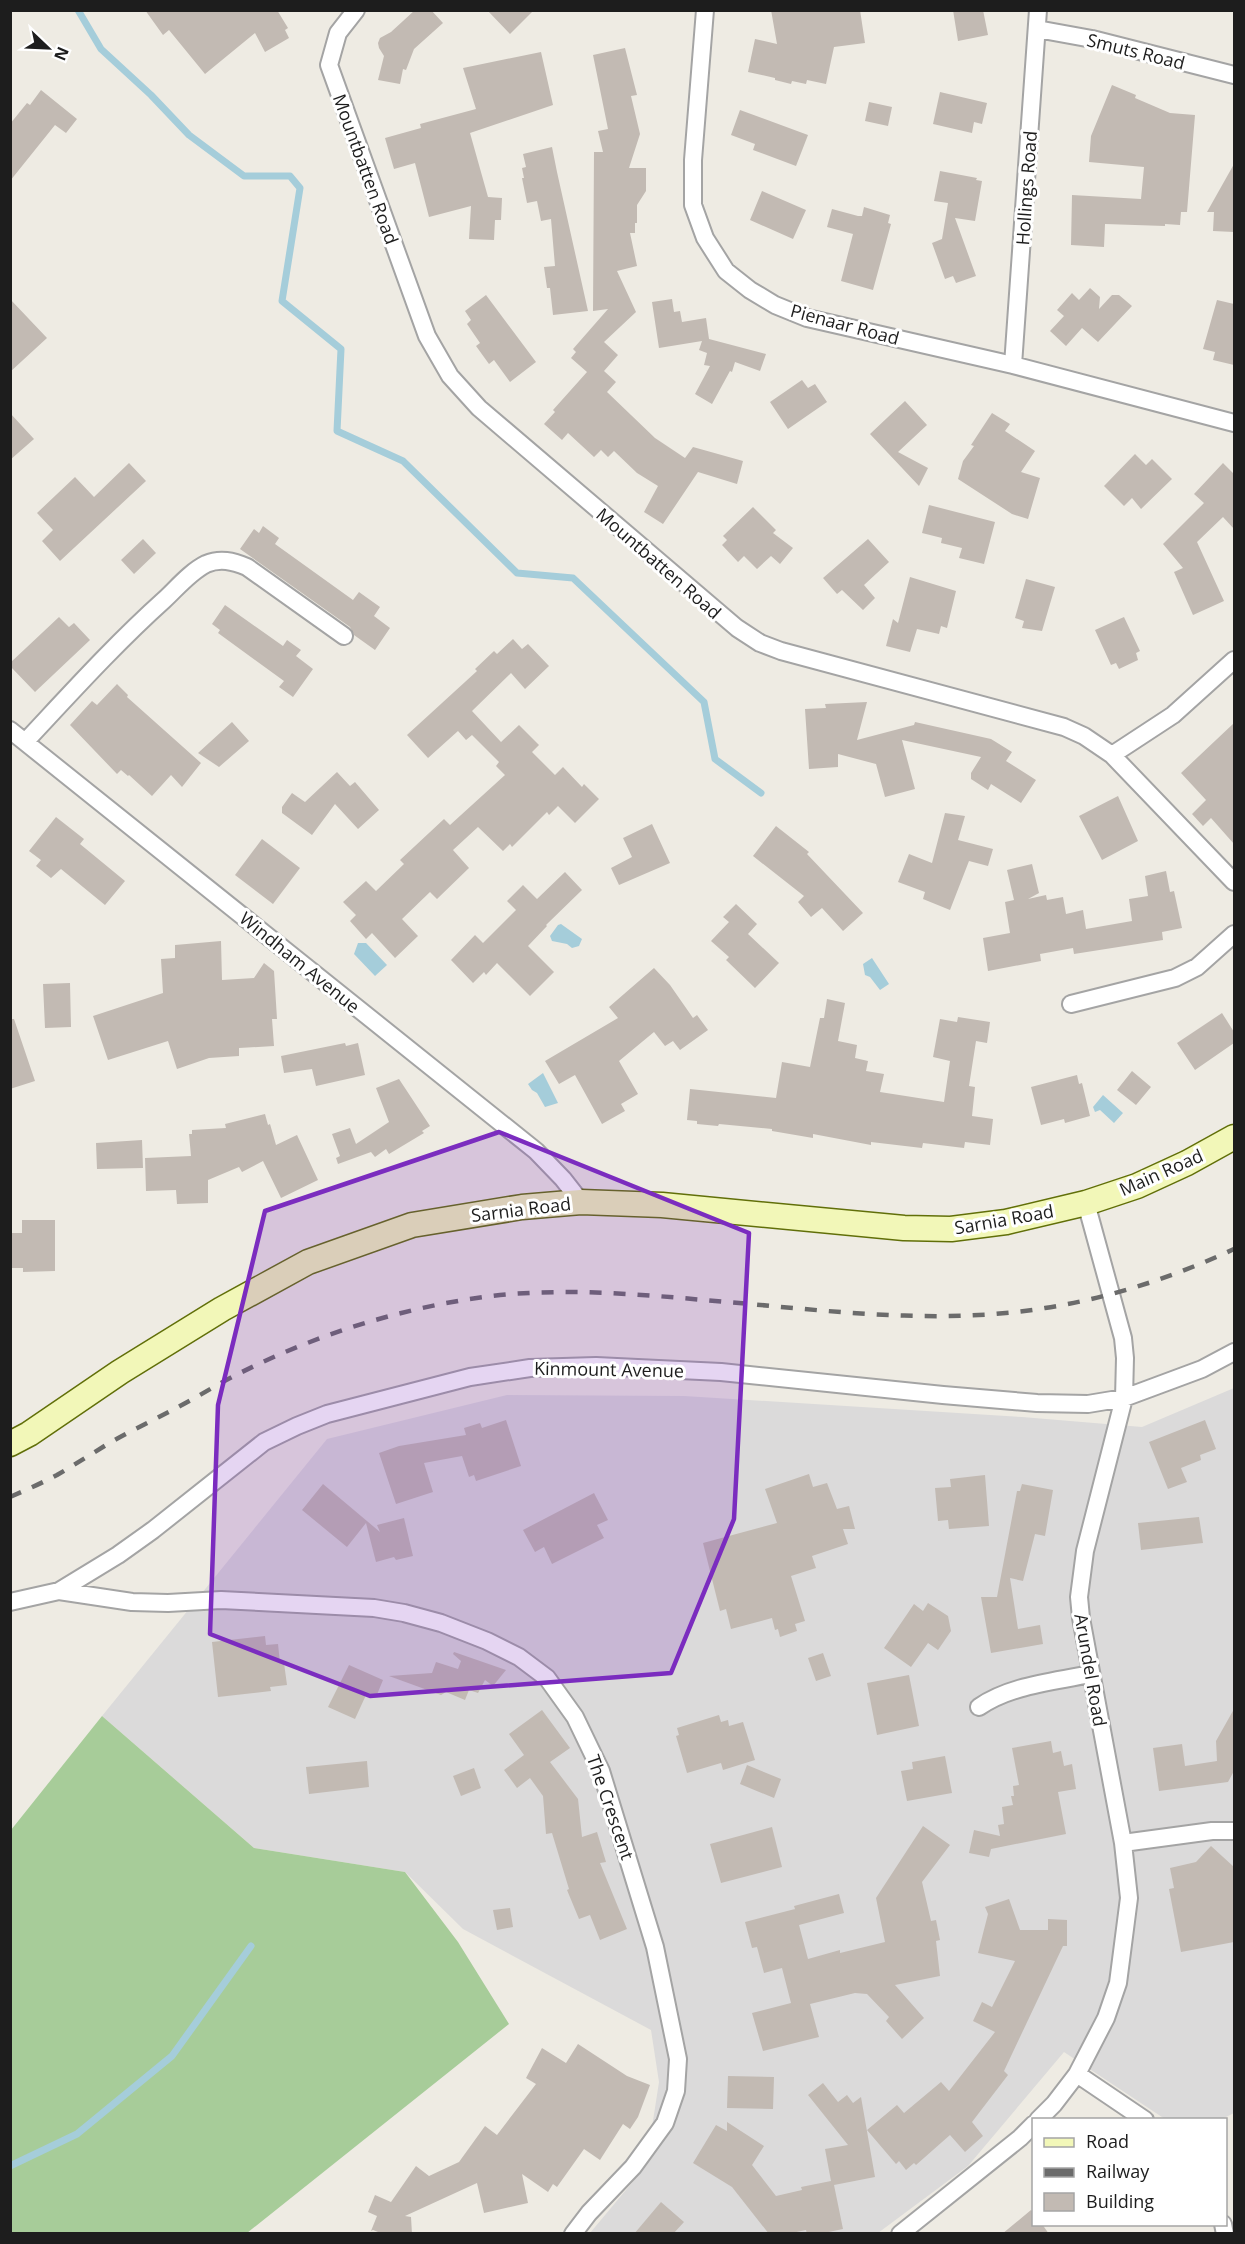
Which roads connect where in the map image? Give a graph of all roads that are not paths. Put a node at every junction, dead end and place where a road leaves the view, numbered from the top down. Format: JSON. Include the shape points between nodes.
{"nodes":[{"id":1,"x":356,"y":10,"type":"edge"},
{"id":2,"x":705,"y":10,"type":"edge"},
{"id":3,"x":1038,"y":10,"type":"edge"},
{"id":4,"x":1037,"y":29,"type":"junction"},
{"id":5,"x":1234,"y":75,"type":"edge"},
{"id":6,"x":1013,"y":365,"type":"junction"},
{"id":7,"x":1234,"y":423,"type":"edge"},
{"id":8,"x":344,"y":636,"type":"dead end"},
{"id":9,"x":1234,"y":660,"type":"edge"},
{"id":10,"x":10,"y":730,"type":"edge"},
{"id":11,"x":25,"y":742,"type":"junction"},
{"id":12,"x":1112,"y":754,"type":"junction"},
{"id":13,"x":1234,"y":882,"type":"edge"},
{"id":14,"x":1234,"y":934,"type":"edge"},
{"id":15,"x":1071,"y":1004,"type":"dead end"},
{"id":16,"x":1234,"y":1137,"type":"edge"},
{"id":17,"x":582,"y":1202,"type":"junction"},
{"id":18,"x":1086,"y":1203,"type":"junction"},
{"id":19,"x":1234,"y":1352,"type":"edge"},
{"id":20,"x":1124,"y":1398,"type":"junction"},
{"id":21,"x":10,"y":1444,"type":"edge"},
{"id":22,"x":59,"y":1591,"type":"junction"},
{"id":23,"x":10,"y":1602,"type":"edge"},
{"id":24,"x":1090,"y":1674,"type":"junction"},
{"id":25,"x":979,"y":1707,"type":"dead end"},
{"id":26,"x":1234,"y":1831,"type":"edge"},
{"id":27,"x":1123,"y":1843,"type":"junction"},
{"id":28,"x":1077,"y":2074,"type":"junction"},
{"id":29,"x":1040,"y":2118,"type":"edge"},
{"id":30,"x":1142,"y":2118,"type":"edge"},
{"id":31,"x":1032,"y":2126,"type":"edge"},
{"id":32,"x":573,"y":2234,"type":"edge"},
{"id":33,"x":900,"y":2234,"type":"edge"}],
"edges":[{"from":1,"to":12,"type":"street","name":"Mountbatten Road","via":[[338,33],[329,64],[332,75],[427,336],[450,376],[479,408],[717,613],[760,643],[807,659],[1064,726]]},
{"from":2,"to":6,"type":"street","name":"Pienaar Road","via":[[693,206],[705,238],[726,271],[775,305],[807,318]]},
{"from":3,"to":4,"type":"street","name":"Hollings Road"},
{"from":4,"to":5,"type":"street","name":"Smuts Road"},
{"from":4,"to":6,"type":"street","name":"Hollings Road"},
{"from":6,"to":7,"type":"street","name":"Pienaar Road"},
{"from":8,"to":11,"type":"street","via":[[246,567],[224,560],[208,563],[148,615]]},
{"from":9,"to":12,"type":"street","via":[[1173,715]]},
{"from":10,"to":11,"type":"street","name":"Windham Avenue"},
{"from":11,"to":17,"type":"street","name":"Windham Avenue","via":[[536,1151]]},
{"from":12,"to":13,"type":"street","name":"Mountbatten Road"},
{"from":14,"to":15,"type":"street","via":[[1197,967],[1175,978]]},
{"from":16,"to":18,"type":"main road","name":"Main Road","via":[[1137,1186]]},
{"from":17,"to":18,"type":"main road","name":"Sarnia Road","via":[[951,1229],[1006,1222]]},
{"from":17,"to":21,"type":"main road","name":"Sarnia Road","via":[[522,1207],[412,1225],[308,1262],[213,1314]]},
{"from":18,"to":20,"type":"street","name":"Arundel Road","via":[[1124,1338]]},
{"from":19,"to":20,"type":"street","name":"Kinmount Avenue","via":[[1202,1369]]},
{"from":20,"to":22,"type":"street","name":"Kinmount Avenue","via":[[1088,1404],[1037,1403],[721,1371],[596,1366],[530,1368],[470,1377],[327,1414],[264,1442],[153,1530]]},
{"from":20,"to":24,"type":"street","name":"Arundel Road","via":[[1081,1576],[1081,1618]]},
{"from":22,"to":23,"type":"street","name":"Kinmount Avenue"},
{"from":22,"to":32,"type":"street","name":"The Crescent","via":[[132,1602],[221,1599],[404,1613],[487,1641],[519,1657],[547,1678],[575,1717],[602,1770],[655,1947],[678,2059],[676,2091],[665,2123],[633,2167]]},
{"from":24,"to":25,"type":"street","via":[[1009,1691]]},
{"from":24,"to":27,"type":"street","name":"Arundel Road"},
{"from":26,"to":27,"type":"street"},
{"from":27,"to":28,"type":"street","name":"Arundel Road","via":[[1129,1898],[1118,1983],[1106,2018]]},
{"from":28,"to":29,"type":"street","name":"Arundel Road"},
{"from":28,"to":30,"type":"street"},
{"from":31,"to":33,"type":"street"}]}
